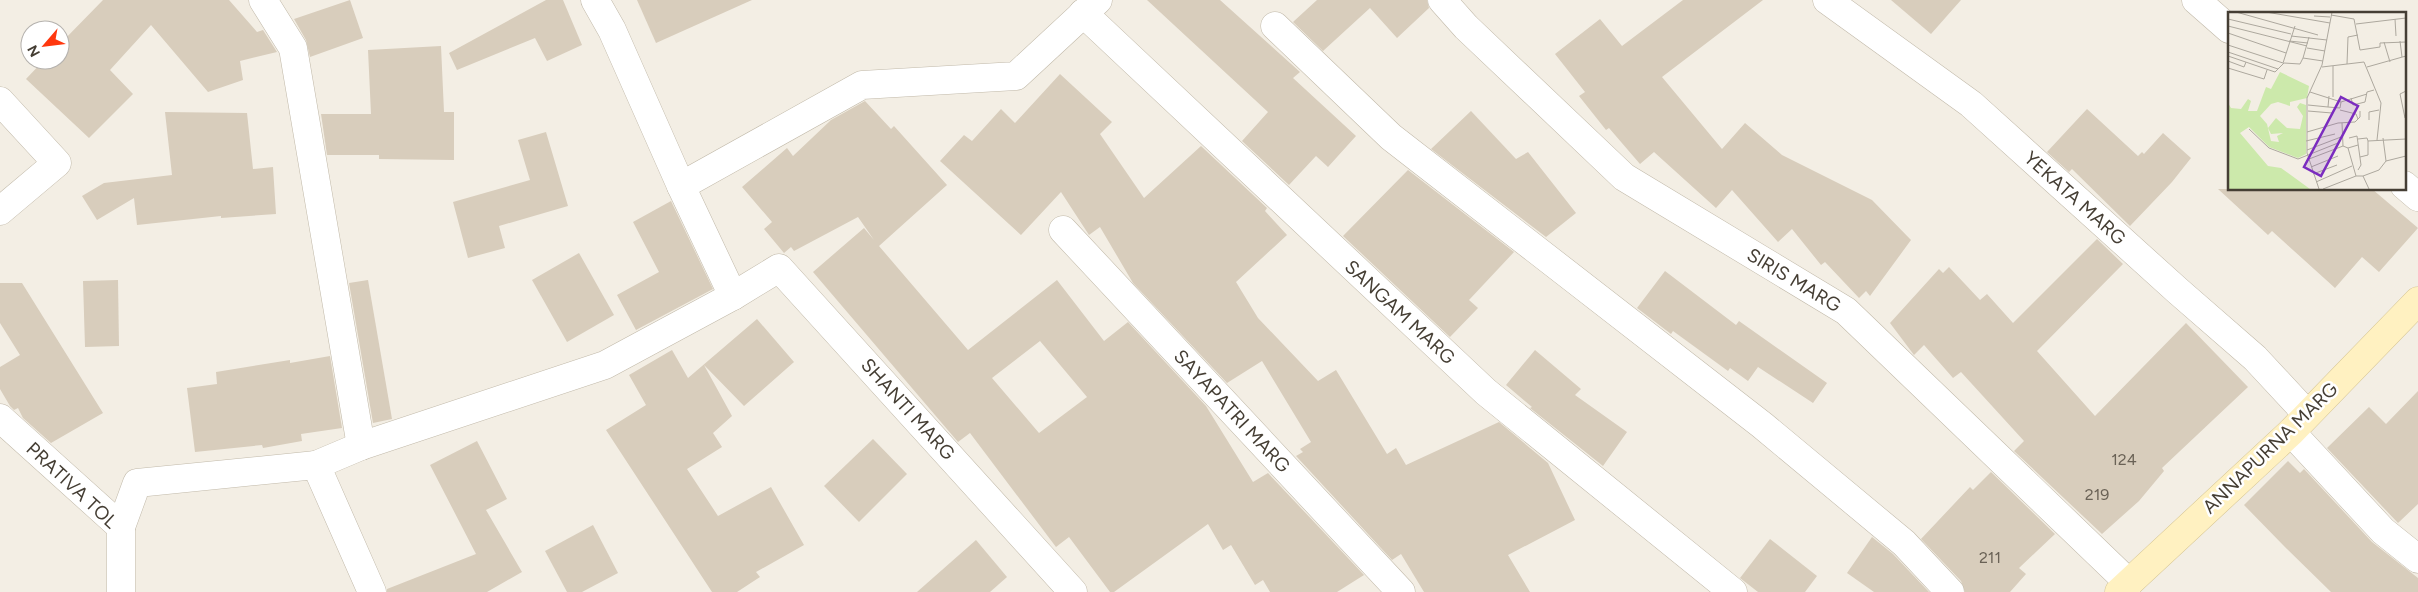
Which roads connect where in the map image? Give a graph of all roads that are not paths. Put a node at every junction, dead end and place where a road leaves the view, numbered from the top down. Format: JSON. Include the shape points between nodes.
{"nodes":[{"id":1,"x":263,"y":0,"type":"edge"},
{"id":2,"x":595,"y":0,"type":"edge"},
{"id":3,"x":1442,"y":0,"type":"edge"},
{"id":4,"x":1827,"y":0,"type":"edge"},
{"id":5,"x":2196,"y":0,"type":"edge"},
{"id":6,"x":1090,"y":7,"type":"edge"},
{"id":7,"x":1275,"y":26,"type":"dead end"},
{"id":8,"x":2228,"y":28,"type":"edge"},
{"id":9,"x":0,"y":101,"type":"edge"},
{"id":10,"x":681,"y":186,"type":"junction"},
{"id":11,"x":2406,"y":187,"type":"edge"},
{"id":12,"x":2418,"y":198,"type":"edge"},
{"id":13,"x":0,"y":211,"type":"edge"},
{"id":14,"x":1063,"y":230,"type":"dead end"},
{"id":15,"x":733,"y":296,"type":"junction"},
{"id":16,"x":2418,"y":301,"type":"edge"},
{"id":17,"x":0,"y":418,"type":"edge"},
{"id":18,"x":2299,"y":423,"type":"junction"},
{"id":19,"x":360,"y":446,"type":"junction"},
{"id":20,"x":316,"y":465,"type":"junction"},
{"id":21,"x":121,"y":527,"type":"junction"},
{"id":22,"x":2418,"y":558,"type":"edge"},
{"id":23,"x":2124,"y":588,"type":"edge"},
{"id":24,"x":121,"y":592,"type":"edge"},
{"id":25,"x":372,"y":592,"type":"edge"},
{"id":26,"x":1073,"y":592,"type":"edge"},
{"id":27,"x":1401,"y":592,"type":"edge"},
{"id":28,"x":1733,"y":592,"type":"edge"},
{"id":29,"x":1950,"y":592,"type":"edge"}],
"edges":[{"from":1,"to":19,"type":"street","via":[[293,48]]},
{"from":2,"to":10,"type":"street","via":[[612,30]]},
{"from":3,"to":23,"type":"street","name":"SIRIS MARG","via":[[1466,27],[1624,177],[1846,311]]},
{"from":4,"to":18,"type":"street","name":"YEKATA MARG","via":[[1971,104],[2255,358]]},
{"from":5,"to":8,"type":"street"},
{"from":6,"to":10,"type":"street","via":[[1016,76],[862,85]]},
{"from":6,"to":28,"type":"street","name":"SANGAM MARG","via":[[1486,392]]},
{"from":7,"to":29,"type":"street","via":[[1391,137],[1762,425],[1904,543]]},
{"from":9,"to":13,"type":"street","via":[[57,163]]},
{"from":10,"to":15,"type":"street"},
{"from":11,"to":12,"type":"street"},
{"from":14,"to":27,"type":"street","name":"SAYAPATRI MARG"},
{"from":15,"to":19,"type":"street","via":[[605,365]]},
{"from":15,"to":26,"type":"street","name":"SHANTI MARG","via":[[779,268]]},
{"from":16,"to":18,"type":"main road","name":"ANNAPURNA MARG"},
{"from":17,"to":21,"type":"street","name":"PRATIVA TOL"},
{"from":18,"to":22,"type":"street","name":"YEKATA MARG","via":[[2383,531]]},
{"from":18,"to":23,"type":"main road","name":"ANNAPURNA MARG"},
{"from":19,"to":20,"type":"street"},
{"from":20,"to":21,"type":"street","via":[[137,483]]},
{"from":20,"to":25,"type":"street"},
{"from":21,"to":24,"type":"street","name":"PRATIVA TOL"}]}
